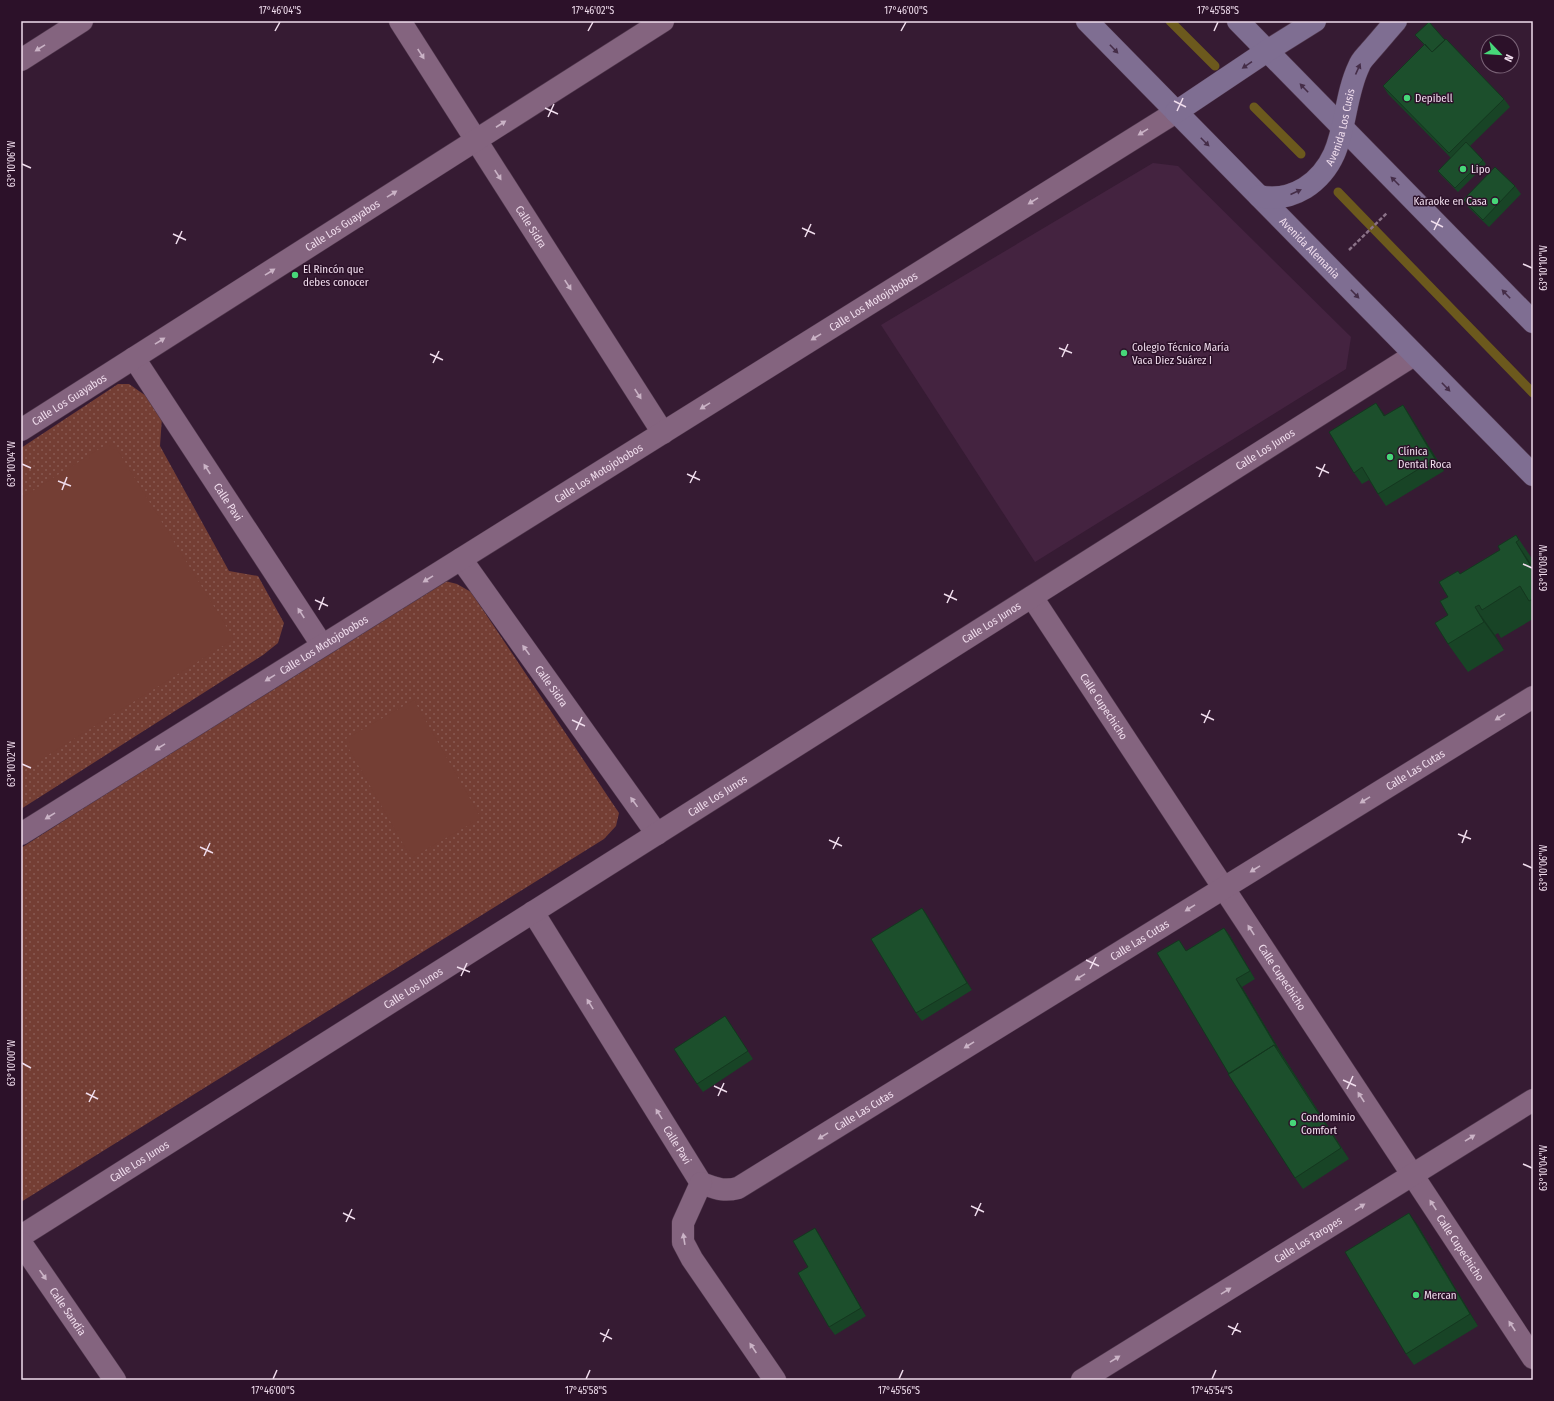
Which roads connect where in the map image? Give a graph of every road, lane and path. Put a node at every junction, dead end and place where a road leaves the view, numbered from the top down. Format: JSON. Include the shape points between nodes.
{"nodes":[{"id":1,"x":82,"y":21,"type":"edge"},
{"id":2,"x":400,"y":21,"type":"edge"},
{"id":3,"x":663,"y":21,"type":"edge"},
{"id":4,"x":1087,"y":21,"type":"edge"},
{"id":5,"x":1238,"y":21,"type":"edge"},
{"id":6,"x":1315,"y":21,"type":"edge"},
{"id":7,"x":1389,"y":22,"type":"edge"},
{"id":8,"x":60,"y":27,"type":"edge"},
{"id":9,"x":1267,"y":51,"type":"junction"},
{"id":10,"x":21,"y":60,"type":"edge"},
{"id":11,"x":1176,"y":112,"type":"junction"},
{"id":12,"x":1343,"y":128,"type":"junction"},
{"id":13,"x":476,"y":140,"type":"junction"},
{"id":14,"x":1259,"y":196,"type":"junction"},
{"id":15,"x":1379,"y":220,"type":"dead end"},
{"id":16,"x":1362,"y":237,"type":"dead end"},
{"id":17,"x":1533,"y":322,"type":"edge"},
{"id":18,"x":1414,"y":355,"type":"junction"},
{"id":19,"x":134,"y":358,"type":"junction"},
{"id":20,"x":21,"y":430,"type":"edge"},
{"id":21,"x":663,"y":433,"type":"junction"},
{"id":22,"x":1533,"y":475,"type":"edge"},
{"id":23,"x":461,"y":559,"type":"junction"},
{"id":24,"x":1032,"y":597,"type":"junction"},
{"id":25,"x":322,"y":645,"type":"junction"},
{"id":26,"x":1533,"y":696,"type":"edge"},
{"id":27,"x":21,"y":834,"type":"edge"},
{"id":28,"x":657,"y":834,"type":"junction"},
{"id":29,"x":1224,"y":888,"type":"junction"},
{"id":30,"x":533,"y":912,"type":"junction"},
{"id":31,"x":1533,"y":1100,"type":"edge"},
{"id":32,"x":1412,"y":1174,"type":"junction"},
{"id":33,"x":701,"y":1183,"type":"junction"},
{"id":34,"x":21,"y":1236,"type":"edge"},
{"id":35,"x":21,"y":1243,"type":"edge"},
{"id":36,"x":1533,"y":1358,"type":"edge"},
{"id":37,"x":116,"y":1380,"type":"edge"},
{"id":38,"x":775,"y":1380,"type":"edge"},
{"id":39,"x":1082,"y":1380,"type":"edge"}],
"edges":[{"from":1,"to":8,"type":"street"},
{"from":2,"to":13,"type":"street","name":"Calle Sidra","one_way":true},
{"from":13,"to":3,"type":"street","name":"Calle Los Guayabos","one_way":true},
{"from":4,"to":11,"type":"main road","name":"Avenida Alemania","one_way":true},
{"from":5,"to":9,"type":"main road"},
{"from":6,"to":9,"type":"main road"},
{"from":12,"to":7,"type":"main road","name":"Avenida Los Cusis","one_way":true,"via":[[1350,88],[1359,64]]},
{"from":8,"to":10,"type":"street","one_way":true},
{"from":9,"to":11,"type":"main road","one_way":true},
{"from":12,"to":9,"type":"main road","one_way":true},
{"from":11,"to":14,"type":"main road","name":"Avenida Alemania","one_way":true},
{"from":11,"to":21,"type":"street","name":"Calle Los Motojobobos","one_way":true},
{"from":14,"to":12,"type":"main road","name":"Avenida Los Cusis","one_way":true,"via":[[1271,199],[1286,196],[1312,183],[1332,160]]},
{"from":17,"to":12,"type":"main road","one_way":true},
{"from":19,"to":13,"type":"street","name":"Calle Los Guayabos","one_way":true},
{"from":13,"to":21,"type":"street","name":"Calle Sidra","one_way":true},
{"from":14,"to":18,"type":"main road","name":"Avenida Alemania","one_way":true},
{"from":15,"to":16,"type":"path"},
{"from":18,"to":22,"type":"main road","name":"Avenida Alemania","one_way":true},
{"from":18,"to":24,"type":"street","name":"Calle Los Junos"},
{"from":19,"to":20,"type":"street","name":"Calle Los Guayabos"},
{"from":25,"to":19,"type":"street","name":"Calle Pavi","one_way":true},
{"from":21,"to":23,"type":"street","name":"Calle Los Motojobobos"},
{"from":23,"to":25,"type":"street","name":"Calle Los Motojobobos","one_way":true},
{"from":28,"to":23,"type":"street","name":"Calle Sidra","one_way":true},
{"from":24,"to":28,"type":"street","name":"Calle Los Junos"},
{"from":24,"to":29,"type":"street","name":"Calle Cupechicho"},
{"from":25,"to":27,"type":"street","name":"Calle Los Motojobobos","one_way":true},
{"from":26,"to":29,"type":"street","name":"Calle Las Cutas","one_way":true},
{"from":28,"to":30,"type":"street","name":"Calle Los Junos"},
{"from":32,"to":29,"type":"street","name":"Calle Cupechicho","one_way":true},
{"from":29,"to":33,"type":"street","name":"Calle Las Cutas","one_way":true,"via":[[738,1188],[728,1191]]},
{"from":33,"to":30,"type":"street","name":"Calle Pavi","one_way":true},
{"from":30,"to":34,"type":"street","name":"Calle Los Junos"},
{"from":32,"to":31,"type":"street","name":"Calle Los Taropes","one_way":true},
{"from":36,"to":32,"type":"street","name":"Calle Cupechicho","one_way":true},
{"from":39,"to":32,"type":"street","name":"Calle Los Taropes","one_way":true},
{"from":38,"to":33,"type":"street","one_way":true,"via":[[683,1242],[683,1223]]},
{"from":35,"to":37,"type":"street","name":"Calle Sandía","one_way":true}]}
